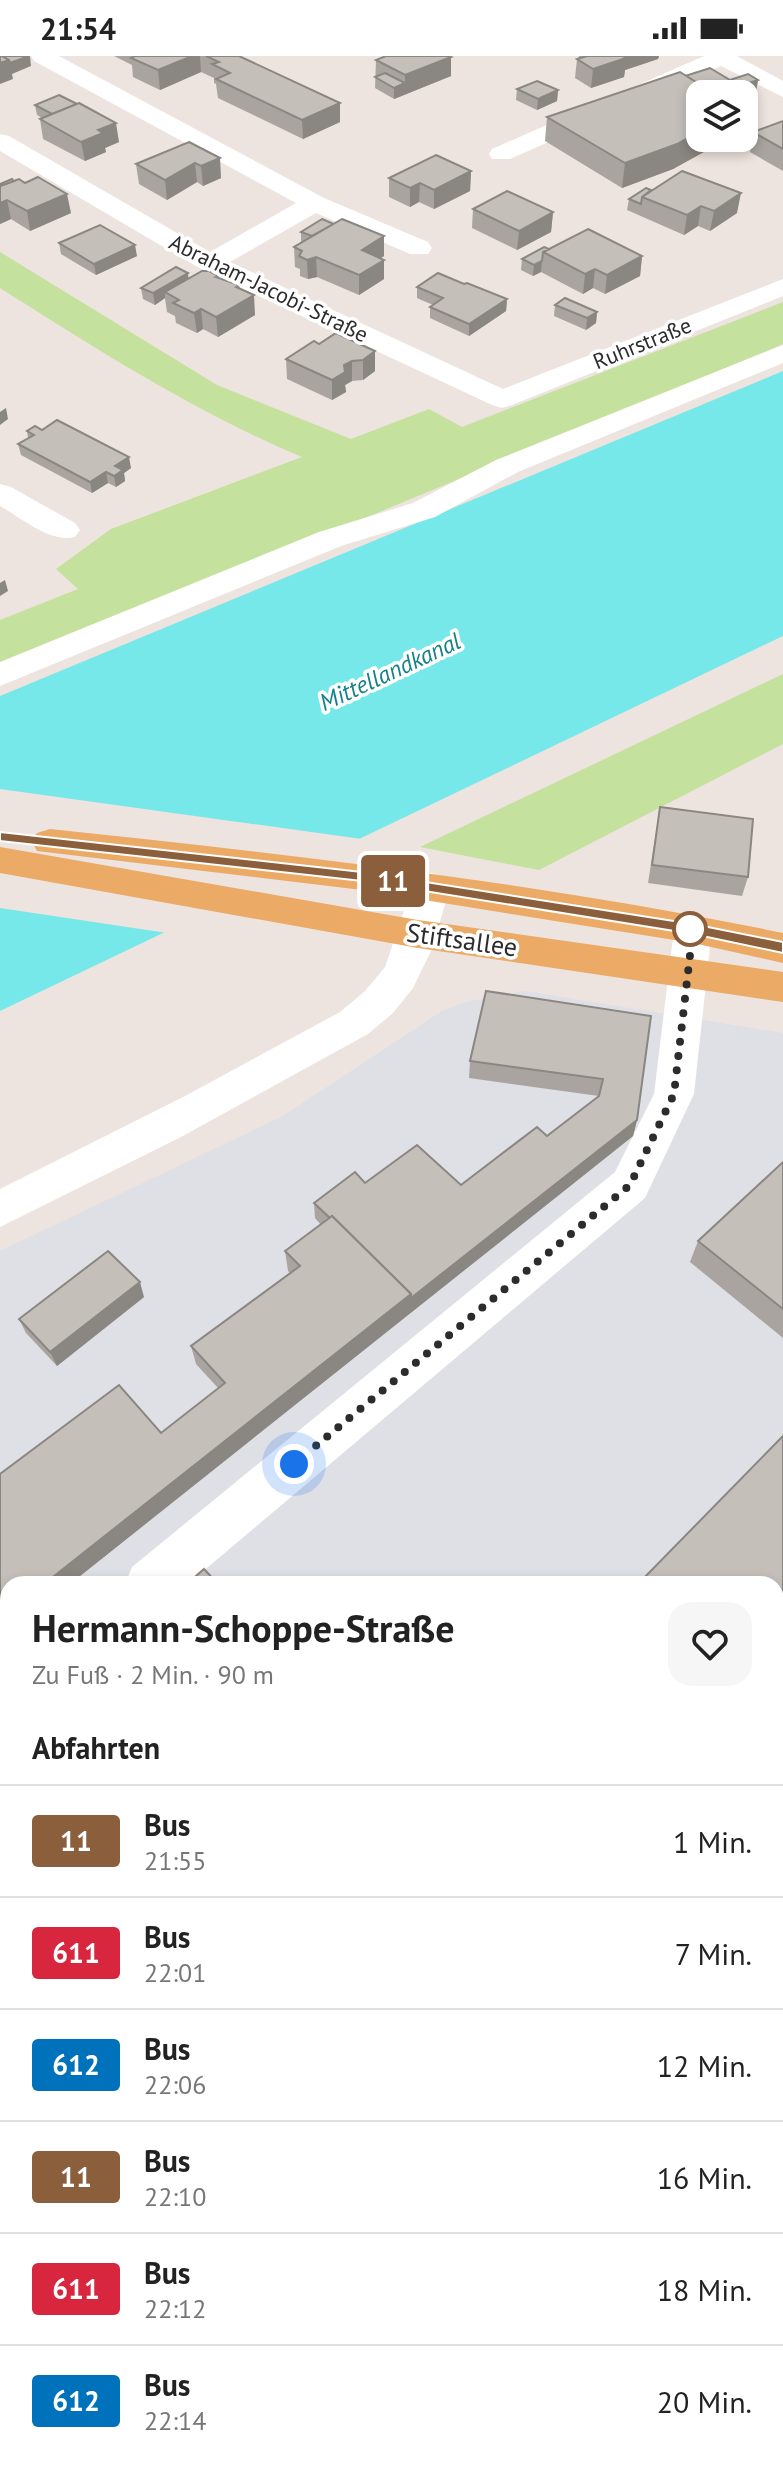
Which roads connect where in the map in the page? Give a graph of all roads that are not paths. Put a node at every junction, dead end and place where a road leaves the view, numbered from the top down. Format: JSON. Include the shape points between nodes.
{"nodes":[{"id":1,"x":42,"y":56,"type":"edge"},
{"id":2,"x":721,"y":57,"type":"edge"},
{"id":3,"x":783,"y":90,"type":"edge"},
{"id":4,"x":0,"y":141,"type":"edge"},
{"id":5,"x":501,"y":154,"type":"dead end"},
{"id":6,"x":315,"y":203,"type":"junction"},
{"id":7,"x":419,"y":248,"type":"dead end"},
{"id":8,"x":210,"y":263,"type":"junction"},
{"id":9,"x":783,"y":287,"type":"edge"},
{"id":10,"x":783,"y":353,"type":"edge"},
{"id":11,"x":502,"y":399,"type":"joint"},
{"id":12,"x":0,"y":493,"type":"edge"},
{"id":13,"x":64,"y":530,"type":"dead end"},
{"id":14,"x":0,"y":675,"type":"edge"},
{"id":15,"x":0,"y":837,"type":"edge"},
{"id":16,"x":0,"y":860,"type":"edge"},
{"id":17,"x":431,"y":887,"type":"junction"},
{"id":18,"x":693,"y":929,"type":"junction"},
{"id":19,"x":418,"y":934,"type":"junction"},
{"id":20,"x":783,"y":948,"type":"edge"},
{"id":21,"x":688,"y":973,"type":"junction"},
{"id":22,"x":783,"y":987,"type":"edge"},
{"id":23,"x":0,"y":1209,"type":"edge"},
{"id":24,"x":160,"y":1576,"type":"edge"}],
"edges":[{"from":1,"to":6,"type":"street"},
{"from":2,"to":3,"type":"street"},
{"from":2,"to":5,"type":"street"},
{"from":4,"to":8,"type":"street","name":"Abraham-Jacobi-Straße"},
{"from":6,"to":7,"type":"street"},
{"from":6,"to":8,"type":"street"},
{"from":8,"to":11,"type":"street","name":"Abraham-Jacobi-Straße"},
{"from":9,"to":11,"type":"street","name":"Ruhrstraße"},
{"from":10,"to":14,"type":"street","via":[[507,466],[424,510],[330,539]]},
{"from":12,"to":13,"type":"street"},
{"from":15,"to":17,"type":"main road","name":"Stiftsallee"},
{"from":16,"to":19,"type":"main road","name":"Stiftsallee"},
{"from":17,"to":18,"type":"main road","name":"Stiftsallee"},
{"from":17,"to":19,"type":"street"},
{"from":18,"to":20,"type":"main road","name":"Stiftsallee"},
{"from":18,"to":21,"type":"street"},
{"from":19,"to":21,"type":"main road","name":"Stiftsallee"},
{"from":19,"to":23,"type":"street","via":[[401,976],[379,1003],[346,1025],[185,1116]]},
{"from":21,"to":22,"type":"main road","name":"Stiftsallee"},
{"from":21,"to":24,"type":"street","via":[[674,1094],[630,1185]]}]}
